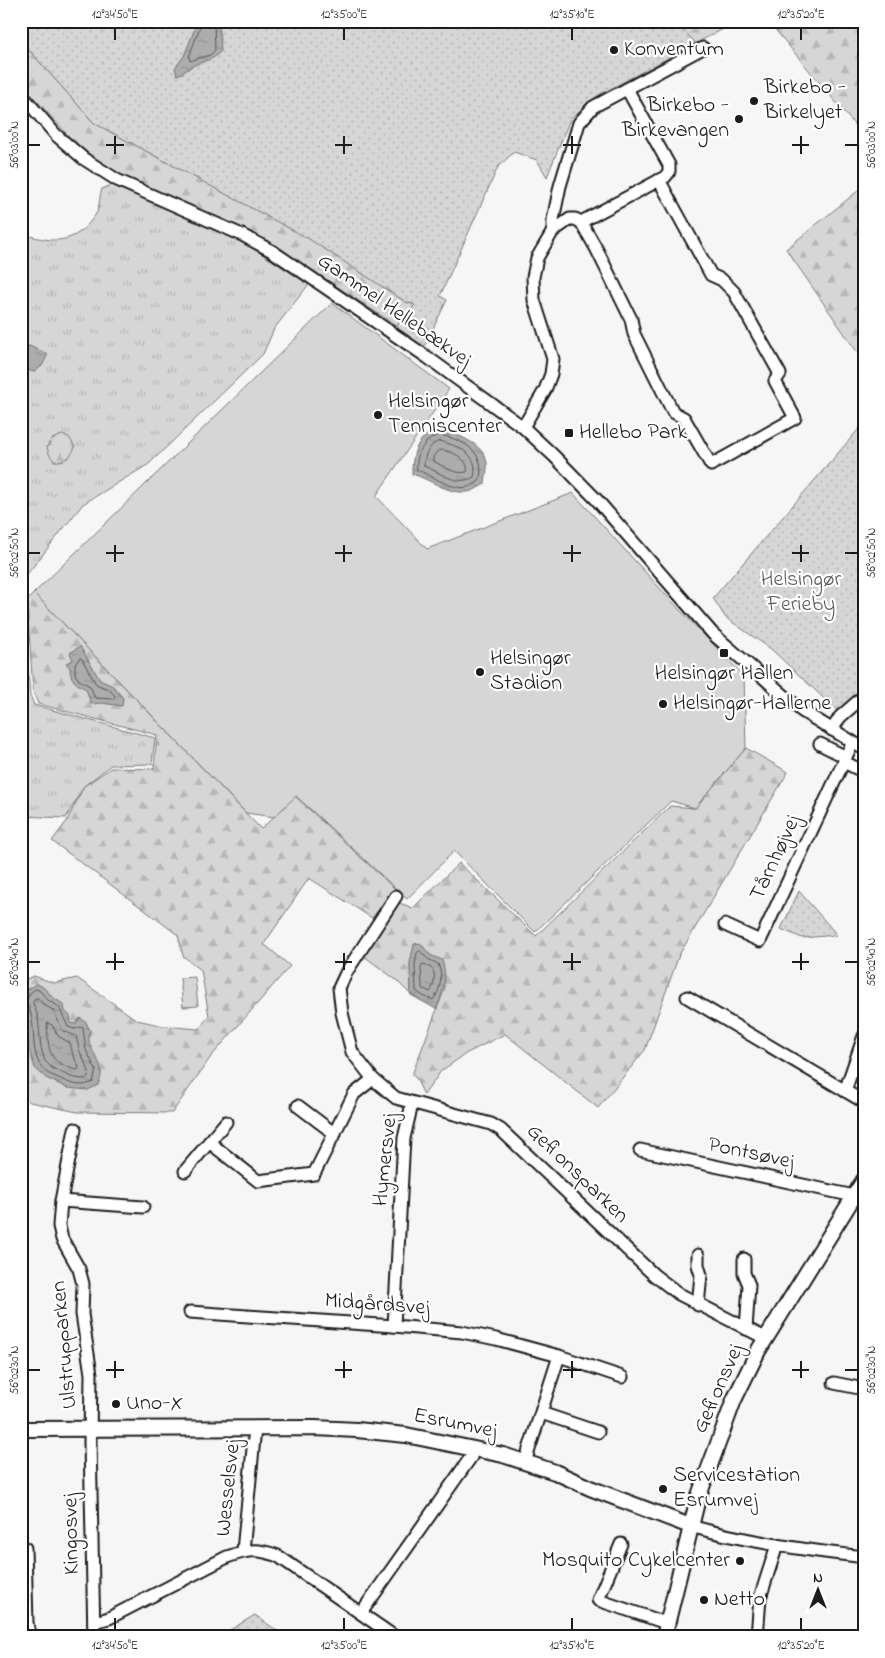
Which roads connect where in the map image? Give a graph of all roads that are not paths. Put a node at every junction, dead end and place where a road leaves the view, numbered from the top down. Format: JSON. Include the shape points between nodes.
{"nodes":[{"id":1,"x":703,"y":48,"type":"dead end"},
{"id":2,"x":627,"y":89,"type":"junction"},
{"id":3,"x":21,"y":94,"type":"edge"},
{"id":4,"x":659,"y":180,"type":"junction"},
{"id":5,"x":581,"y":222,"type":"junction"},
{"id":6,"x":553,"y":231,"type":"junction"},
{"id":7,"x":523,"y":428,"type":"junction"},
{"id":8,"x":864,"y":696,"type":"edge"},
{"id":9,"x":832,"y":730,"type":"junction"},
{"id":10,"x":820,"y":744,"type":"dead end"},
{"id":11,"x":852,"y":744,"type":"junction"},
{"id":12,"x":864,"y":750,"type":"edge"},
{"id":13,"x":845,"y":760,"type":"junction"},
{"id":14,"x":864,"y":772,"type":"edge"},
{"id":15,"x":396,"y":896,"type":"dead end"},
{"id":16,"x":725,"y":925,"type":"dead end"},
{"id":17,"x":687,"y":997,"type":"dead end"},
{"id":18,"x":864,"y":1036,"type":"edge"},
{"id":19,"x":373,"y":1079,"type":"junction"},
{"id":20,"x":845,"y":1091,"type":"junction"},
{"id":21,"x":864,"y":1102,"type":"edge"},
{"id":22,"x":412,"y":1104,"type":"junction"},
{"id":23,"x":298,"y":1106,"type":"dead end"},
{"id":24,"x":226,"y":1122,"type":"dead end"},
{"id":25,"x":75,"y":1129,"type":"dead end"},
{"id":26,"x":334,"y":1134,"type":"junction"},
{"id":27,"x":209,"y":1142,"type":"junction"},
{"id":28,"x":640,"y":1150,"type":"dead end"},
{"id":29,"x":185,"y":1171,"type":"dead end"},
{"id":30,"x":864,"y":1180,"type":"edge"},
{"id":31,"x":854,"y":1196,"type":"junction"},
{"id":32,"x":61,"y":1201,"type":"junction"},
{"id":33,"x":143,"y":1207,"type":"dead end"},
{"id":34,"x":698,"y":1256,"type":"dead end"},
{"id":35,"x":744,"y":1259,"type":"dead end"},
{"id":36,"x":698,"y":1305,"type":"junction"},
{"id":37,"x":190,"y":1312,"type":"dead end"},
{"id":38,"x":394,"y":1326,"type":"junction"},
{"id":39,"x":746,"y":1329,"type":"junction"},
{"id":40,"x":765,"y":1338,"type":"junction"},
{"id":41,"x":559,"y":1356,"type":"junction"},
{"id":42,"x":622,"y":1378,"type":"dead end"},
{"id":43,"x":834,"y":1383,"type":"dead end"},
{"id":44,"x":864,"y":1389,"type":"edge"},
{"id":45,"x":541,"y":1413,"type":"junction"},
{"id":46,"x":255,"y":1428,"type":"junction"},
{"id":47,"x":21,"y":1430,"type":"edge"},
{"id":48,"x":90,"y":1430,"type":"junction"},
{"id":49,"x":598,"y":1432,"type":"dead end"},
{"id":50,"x":474,"y":1448,"type":"junction"},
{"id":51,"x":525,"y":1462,"type":"junction"},
{"id":52,"x":690,"y":1526,"type":"junction"},
{"id":53,"x":621,"y":1544,"type":"dead end"},
{"id":54,"x":777,"y":1545,"type":"junction"},
{"id":55,"x":25,"y":1548,"type":"dead end"},
{"id":56,"x":243,"y":1551,"type":"junction"},
{"id":57,"x":864,"y":1557,"type":"edge"},
{"id":58,"x":361,"y":1613,"type":"junction"},
{"id":59,"x":94,"y":1622,"type":"junction"},
{"id":60,"x":24,"y":1624,"type":"edge"},
{"id":61,"x":665,"y":1630,"type":"edge"},
{"id":62,"x":30,"y":1637,"type":"edge"},
{"id":63,"x":94,"y":1637,"type":"edge"},
{"id":64,"x":395,"y":1637,"type":"edge"},
{"id":65,"x":757,"y":1637,"type":"edge"}],
"edges":[{"from":1,"to":2,"type":"street"},
{"from":2,"to":4,"type":"street","via":[[669,166],[669,172]]},
{"from":2,"to":6,"type":"street","via":[[592,107],[579,123],[560,186]]},
{"from":3,"to":7,"type":"street","name":"Gammel Hellebækvej","via":[[56,135],[117,180],[272,250]]},
{"from":4,"to":5,"type":"street"},
{"from":4,"to":5,"type":"street","via":[[711,275],[722,280],[734,292],[780,374],[776,381],[795,418],[711,465],[684,418],[673,412],[634,334],[631,318]]},
{"from":5,"to":6,"type":"street","via":[[570,219]]},
{"from":6,"to":7,"type":"street","via":[[537,258],[533,276],[534,300],[553,359],[551,374]]},
{"from":7,"to":9,"type":"street","name":"Gammel Hellebækvej","via":[[597,500],[713,634],[802,711]]},
{"from":8,"to":9,"type":"street","via":[[840,717]]},
{"from":9,"to":11,"type":"street","name":"Gammel Hellebækvej"},
{"from":10,"to":13,"type":"street"},
{"from":11,"to":12,"type":"street","name":"Gammel Hellebækvej"},
{"from":11,"to":13,"type":"street","name":"Tårnhøjvej"},
{"from":13,"to":14,"type":"street"},
{"from":13,"to":16,"type":"street","name":"Tårnhøjvej","via":[[760,941]]},
{"from":15,"to":19,"type":"street","name":"Hymersvej","via":[[339,988],[352,1052]]},
{"from":17,"to":20,"type":"street"},
{"from":18,"to":20,"type":"street"},
{"from":19,"to":22,"type":"street","name":"Hymersvej","via":[[396,1098]]},
{"from":19,"to":26,"type":"street","via":[[354,1094]]},
{"from":20,"to":21,"type":"street"},
{"from":22,"to":36,"type":"street","name":"Gefionsparken","via":[[480,1119],[501,1130],[654,1276]]},
{"from":22,"to":38,"type":"street","name":"Hymersvej","via":[[404,1138]]},
{"from":23,"to":26,"type":"street"},
{"from":24,"to":27,"type":"street"},
{"from":25,"to":32,"type":"street","name":"Ulstrupparken"},
{"from":26,"to":27,"type":"street","via":[[314,1174],[258,1180]]},
{"from":27,"to":29,"type":"street"},
{"from":28,"to":31,"type":"street","name":"Pontsøvej"},
{"from":30,"to":31,"type":"main road","name":"Gefionsvej"},
{"from":31,"to":40,"type":"main road","name":"Gefionsvej"},
{"from":32,"to":33,"type":"street"},
{"from":32,"to":48,"type":"street","name":"Ulstrupparken","via":[[59,1226],[62,1239],[83,1284],[82,1314],[91,1374]]},
{"from":34,"to":36,"type":"street","via":[[701,1275]]},
{"from":35,"to":39,"type":"street","via":[[744,1273],[749,1285]]},
{"from":36,"to":39,"type":"street","name":"Gefionsparken"},
{"from":37,"to":38,"type":"street","name":"Midgårdsvej"},
{"from":38,"to":41,"type":"street","name":"Midgårdsvej","via":[[462,1332]]},
{"from":39,"to":40,"type":"street","name":"Gefionsparken"},
{"from":40,"to":52,"type":"main road","name":"Gefionsvej","via":[[734,1400]]},
{"from":41,"to":42,"type":"street","name":"Midgårdsvej"},
{"from":41,"to":45,"type":"street"},
{"from":43,"to":44,"type":"street"},
{"from":45,"to":49,"type":"street"},
{"from":45,"to":51,"type":"street"},
{"from":46,"to":48,"type":"main road","name":"Esrumvej"},
{"from":46,"to":50,"type":"main road","name":"Esrumvej","via":[[363,1431],[406,1435]]},
{"from":46,"to":56,"type":"street","name":"Wesselsvej"},
{"from":47,"to":48,"type":"main road","name":"Esrumvej"},
{"from":48,"to":59,"type":"street","name":"Kingosvej"},
{"from":50,"to":51,"type":"main road","name":"Esrumvej"},
{"from":50,"to":58,"type":"street","via":[[471,1457]]},
{"from":51,"to":52,"type":"main road","name":"Esrumvej"},
{"from":52,"to":54,"type":"street","name":"Esrumvej"},
{"from":52,"to":61,"type":"main road","name":"Gefionsvej"},
{"from":53,"to":61,"type":"street","via":[[598,1600]]},
{"from":54,"to":57,"type":"street","name":"Esrumvej"},
{"from":54,"to":65,"type":"street","via":[[760,1598]]},
{"from":55,"to":60,"type":"street"},
{"from":56,"to":58,"type":"street","via":[[258,1550],[278,1556]]},
{"from":56,"to":59,"type":"street","via":[[109,1618]]},
{"from":58,"to":64,"type":"street"},
{"from":59,"to":63,"type":"street","name":"Kingosvej"},
{"from":60,"to":62,"type":"street"}]}
